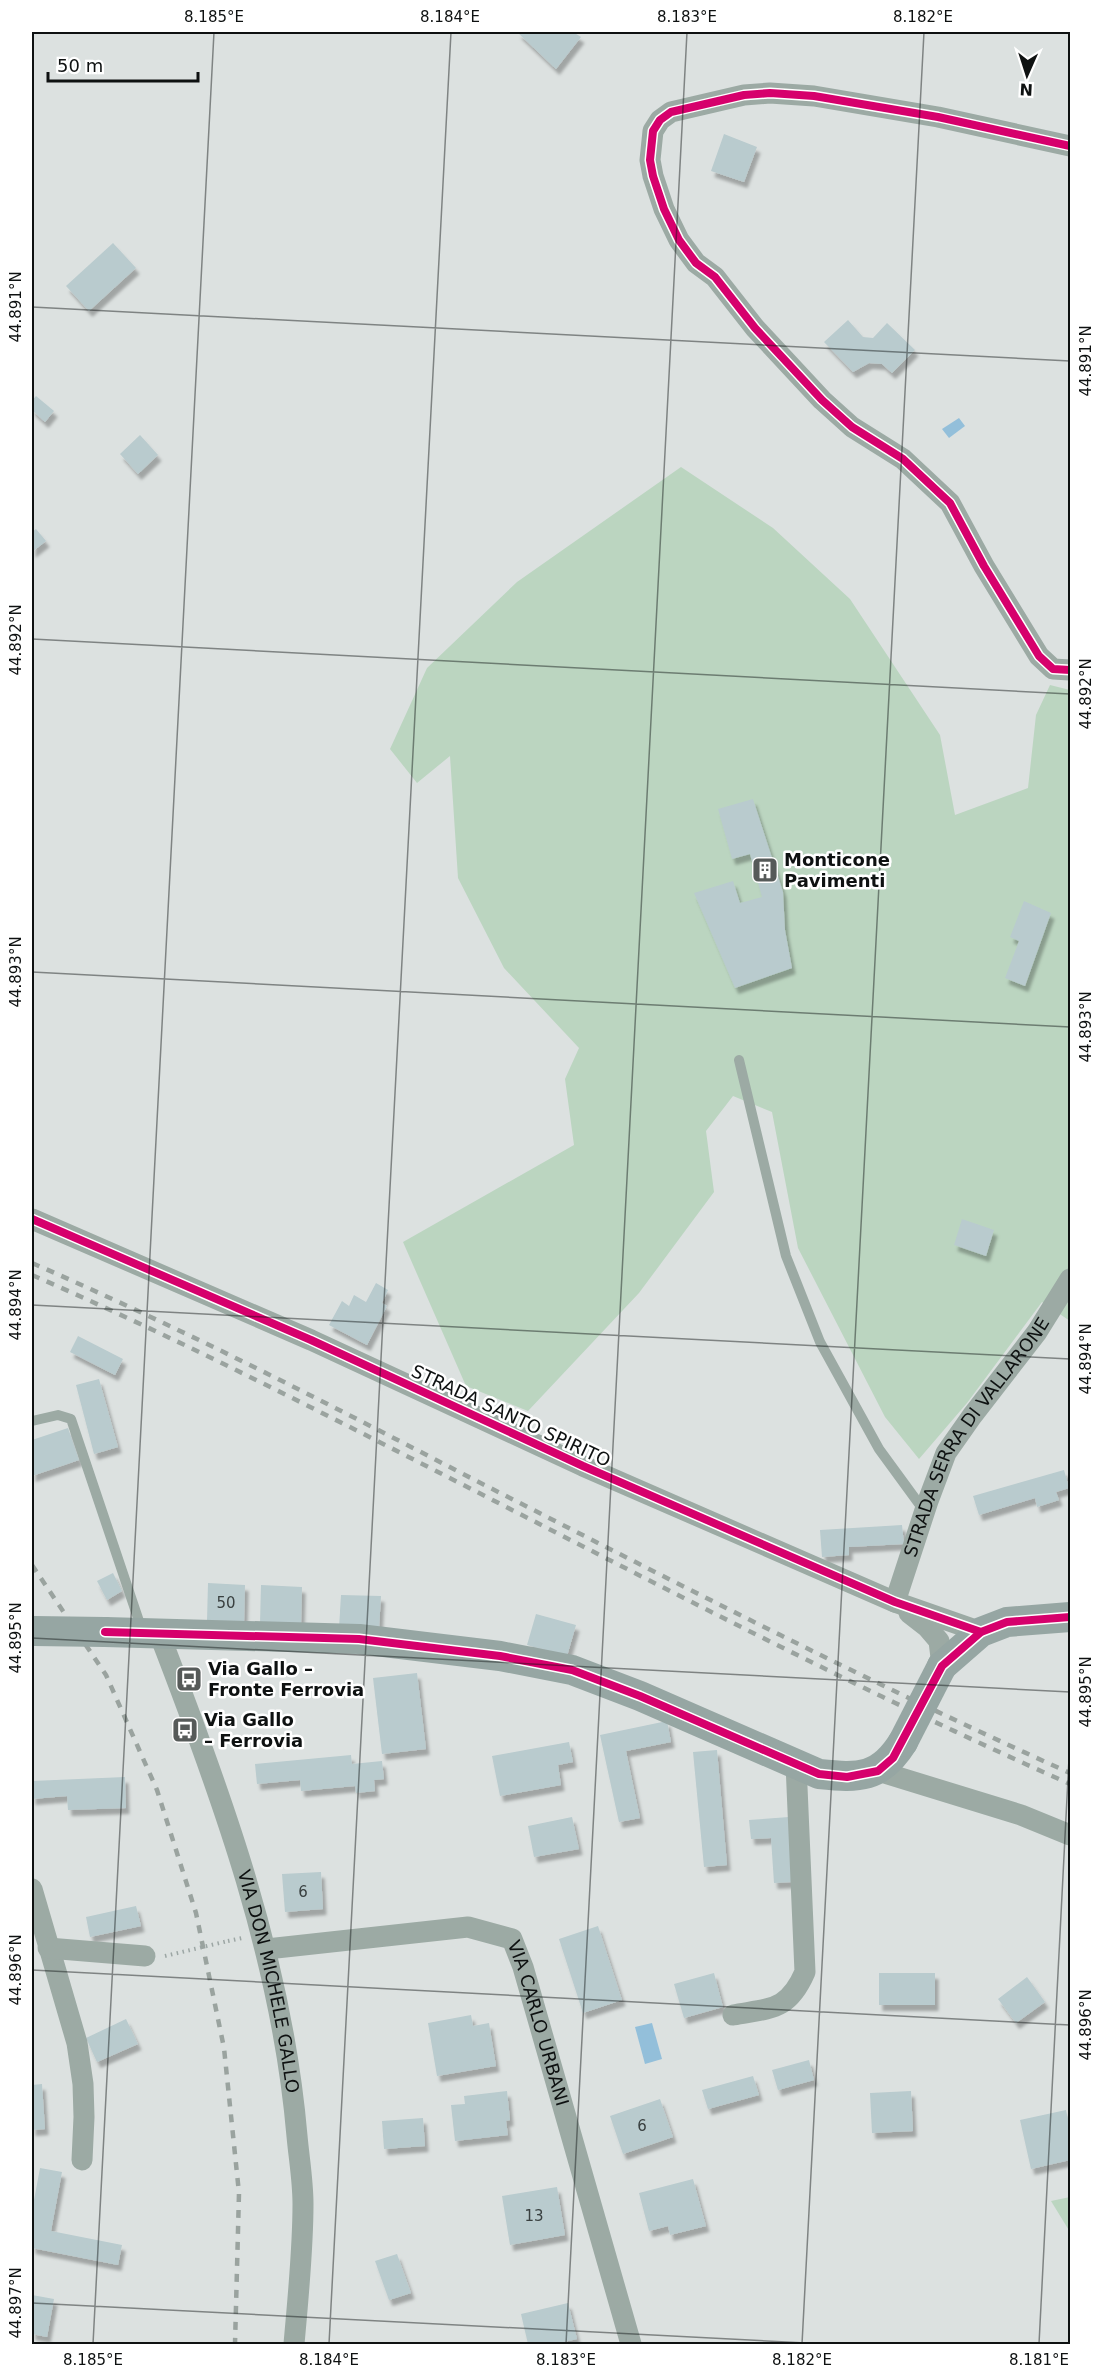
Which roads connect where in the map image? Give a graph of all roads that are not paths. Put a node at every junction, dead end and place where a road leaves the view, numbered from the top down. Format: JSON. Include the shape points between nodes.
{"nodes":[{"id":1,"x":1071,"y":146,"type":"edge"},
{"id":2,"x":1071,"y":670,"type":"edge"},
{"id":3,"x":739,"y":1060,"type":"dead end"},
{"id":4,"x":32,"y":1219,"type":"edge"},
{"id":5,"x":1071,"y":1279,"type":"edge"},
{"id":6,"x":32,"y":1421,"type":"edge"},
{"id":7,"x":925,"y":1512,"type":"junction"},
{"id":8,"x":895,"y":1602,"type":"junction"},
{"id":9,"x":1071,"y":1617,"type":"edge"},
{"id":10,"x":988,"y":1630,"type":"junction"},
{"id":11,"x":33,"y":1631,"type":"edge"},
{"id":12,"x":151,"y":1633,"type":"junction"},
{"id":13,"x":942,"y":1666,"type":"junction"},
{"id":14,"x":796,"y":1764,"type":"junction"},
{"id":15,"x":878,"y":1771,"type":"junction"},
{"id":16,"x":1071,"y":1835,"type":"edge"},
{"id":17,"x":32,"y":1889,"type":"edge"},
{"id":18,"x":41,"y":1940,"type":"edge"},
{"id":19,"x":267,"y":1949,"type":"junction"},
{"id":20,"x":155,"y":1956,"type":"road end"},
{"id":21,"x":732,"y":2015,"type":"dead end"},
{"id":22,"x":82,"y":2160,"type":"dead end"},
{"id":23,"x":294,"y":2344,"type":"edge"},
{"id":24,"x":631,"y":2344,"type":"edge"}],
"edges":[{"from":1,"to":2,"type":"street","via":[[938,117],[814,96],[770,93],[671,112],[653,131],[650,160],[664,209],[696,263],[715,277],[750,322],[822,400],[852,427],[903,459],[950,503],[1039,656],[1053,669]]},
{"from":3,"to":7,"type":"lane","via":[[786,1256],[820,1342],[879,1449]]},
{"from":4,"to":8,"type":"street","name":"STRADA SANTO SPIRITO"},
{"from":5,"to":7,"type":"street","name":"STRADA SERRA DI VALLARONE","via":[[1037,1332],[946,1453]]},
{"from":6,"to":12,"type":"lane","via":[[58,1415],[71,1419]]},
{"from":7,"to":8,"type":"street","name":"STRADA SERRA DI VALLARONE"},
{"from":8,"to":10,"type":"street","name":"STRADA SANTO SPIRITO"},
{"from":8,"to":13,"type":"street","name":"STRADA SANTO SPIRITO","via":[[939,1641]]},
{"from":9,"to":10,"type":"street","via":[[1024,1619]]},
{"from":10,"to":13,"type":"street"},
{"from":11,"to":12,"type":"street","bridge":true},
{"from":12,"to":14,"type":"street","via":[[358,1639],[500,1656],[572,1671]]},
{"from":12,"to":19,"type":"street","name":"VIA DON MICHELE GALLO","via":[[192,1716]]},
{"from":13,"to":15,"type":"street","bridge":true,"via":[[903,1742]]},
{"from":14,"to":15,"type":"street","via":[[819,1774],[847,1777]]},
{"from":14,"to":21,"type":"street","via":[[806,1972],[787,2001],[773,2008]]},
{"from":15,"to":16,"type":"street","via":[[1021,1815]]},
{"from":17,"to":18,"type":"street"},
{"from":18,"to":20,"type":"street"},
{"from":18,"to":22,"type":"street","via":[[76,2043],[83,2084]]},
{"from":19,"to":23,"type":"street","name":"VIA DON MICHELE GALLO","via":[[282,2017],[303,2202]]},
{"from":19,"to":24,"type":"street","name":"VIA CARLO URBANI","via":[[468,1927],[512,1940]]}]}
